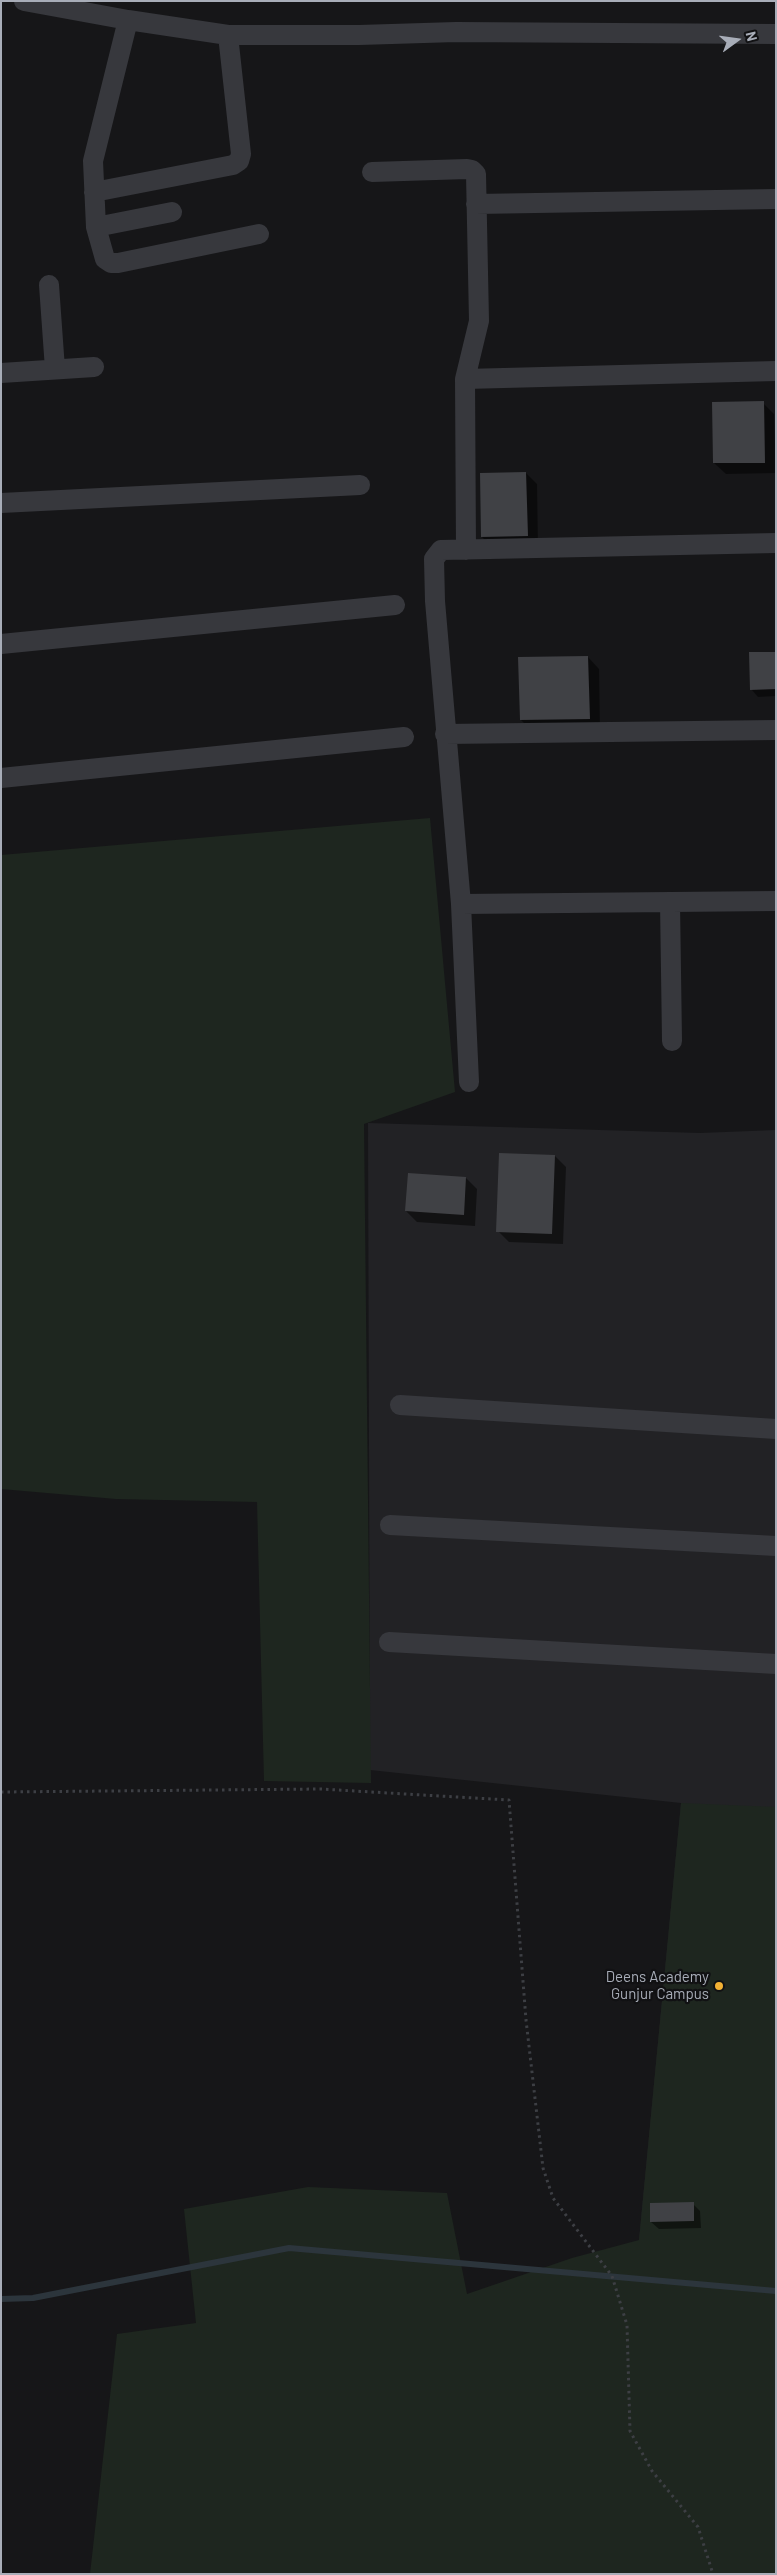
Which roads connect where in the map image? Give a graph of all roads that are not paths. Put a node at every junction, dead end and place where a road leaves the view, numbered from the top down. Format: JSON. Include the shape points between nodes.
{"nodes":[{"id":1,"x":33,"y":2,"type":"edge"},
{"id":2,"x":128,"y":20,"type":"junction"},
{"id":3,"x":776,"y":34,"type":"edge"},
{"id":4,"x":228,"y":35,"type":"junction"},
{"id":5,"x":372,"y":172,"type":"dead end"},
{"id":6,"x":94,"y":192,"type":"junction"},
{"id":7,"x":776,"y":199,"type":"edge"},
{"id":8,"x":476,"y":204,"type":"junction"},
{"id":9,"x":172,"y":212,"type":"dead end"},
{"id":10,"x":96,"y":228,"type":"junction"},
{"id":11,"x":259,"y":234,"type":"dead end"},
{"id":12,"x":49,"y":285,"type":"dead end"},
{"id":13,"x":94,"y":367,"type":"dead end"},
{"id":14,"x":54,"y":369,"type":"junction"},
{"id":15,"x":776,"y":370,"type":"edge"},
{"id":16,"x":1,"y":373,"type":"edge"},
{"id":17,"x":464,"y":379,"type":"junction"},
{"id":18,"x":360,"y":485,"type":"dead end"},
{"id":19,"x":1,"y":502,"type":"edge"},
{"id":20,"x":776,"y":543,"type":"edge"},
{"id":21,"x":466,"y":550,"type":"junction"},
{"id":22,"x":395,"y":605,"type":"dead end"},
{"id":23,"x":1,"y":644,"type":"edge"},
{"id":24,"x":776,"y":730,"type":"edge"},
{"id":25,"x":445,"y":734,"type":"junction"},
{"id":26,"x":404,"y":737,"type":"dead end"},
{"id":27,"x":1,"y":778,"type":"edge"},
{"id":28,"x":776,"y":901,"type":"edge"},
{"id":29,"x":670,"y":902,"type":"junction"},
{"id":30,"x":461,"y":904,"type":"junction"},
{"id":31,"x":672,"y":1041,"type":"dead end"},
{"id":32,"x":469,"y":1082,"type":"dead end"},
{"id":33,"x":400,"y":1405,"type":"dead end"},
{"id":34,"x":776,"y":1429,"type":"edge"},
{"id":35,"x":390,"y":1525,"type":"dead end"},
{"id":36,"x":776,"y":1546,"type":"edge"},
{"id":37,"x":389,"y":1642,"type":"dead end"},
{"id":38,"x":776,"y":1664,"type":"edge"}],
"edges":[{"from":1,"to":2,"type":"street"},
{"from":2,"to":4,"type":"street"},
{"from":2,"to":6,"type":"street","via":[[92,162]]},
{"from":3,"to":4,"type":"street","via":[[456,32],[359,36]]},
{"from":4,"to":6,"type":"street","via":[[241,154],[238,161],[233,165]]},
{"from":5,"to":8,"type":"street","via":[[472,170],[476,174]]},
{"from":6,"to":10,"type":"street"},
{"from":7,"to":8,"type":"street"},
{"from":8,"to":17,"type":"street","via":[[479,321]]},
{"from":9,"to":10,"type":"street"},
{"from":10,"to":11,"type":"street","via":[[105,259],[111,264]]},
{"from":12,"to":14,"type":"street"},
{"from":13,"to":14,"type":"street"},
{"from":14,"to":16,"type":"street"},
{"from":15,"to":17,"type":"street"},
{"from":17,"to":21,"type":"street"},
{"from":18,"to":19,"type":"street"},
{"from":20,"to":21,"type":"street"},
{"from":21,"to":25,"type":"street","via":[[441,550],[434,559]]},
{"from":22,"to":23,"type":"street"},
{"from":24,"to":25,"type":"street"},
{"from":25,"to":30,"type":"street"},
{"from":26,"to":27,"type":"street"},
{"from":28,"to":29,"type":"street"},
{"from":29,"to":30,"type":"street"},
{"from":29,"to":31,"type":"street"},
{"from":30,"to":32,"type":"street"},
{"from":33,"to":34,"type":"street"},
{"from":35,"to":36,"type":"street"},
{"from":37,"to":38,"type":"street"}]}
